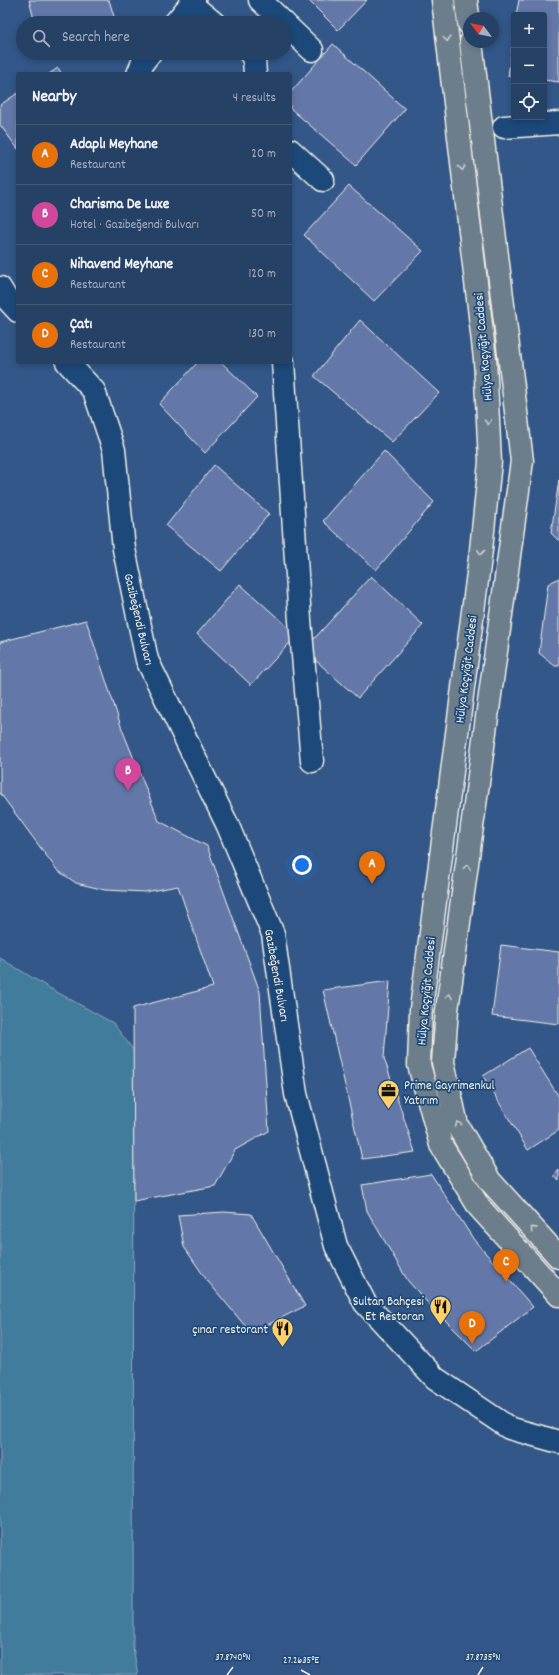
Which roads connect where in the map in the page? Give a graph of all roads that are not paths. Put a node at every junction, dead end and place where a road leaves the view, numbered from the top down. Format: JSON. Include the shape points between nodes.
{"nodes":[{"id":1,"x":260,"y":0,"type":"edge"},
{"id":2,"x":443,"y":0,"type":"edge"},
{"id":3,"x":466,"y":0,"type":"edge"},
{"id":4,"x":193,"y":2,"type":"edge"},
{"id":5,"x":468,"y":12,"type":"edge"},
{"id":6,"x":181,"y":16,"type":"edge"},
{"id":7,"x":207,"y":16,"type":"edge"},
{"id":8,"x":277,"y":16,"type":"edge"},
{"id":9,"x":292,"y":30,"type":"edge"},
{"id":10,"x":472,"y":48,"type":"edge"},
{"id":11,"x":312,"y":50,"type":"dead end"},
{"id":12,"x":145,"y":60,"type":"edge"},
{"id":13,"x":254,"y":60,"type":"edge"},
{"id":14,"x":139,"y":72,"type":"edge"},
{"id":15,"x":255,"y":72,"type":"edge"},
{"id":16,"x":559,"y":123,"type":"edge"},
{"id":17,"x":504,"y":127,"type":"dead end"},
{"id":18,"x":292,"y":152,"type":"edge"},
{"id":19,"x":323,"y":180,"type":"dead end"},
{"id":20,"x":0,"y":288,"type":"edge"},
{"id":21,"x":16,"y":309,"type":"edge"},
{"id":22,"x":69,"y":364,"type":"edge"},
{"id":23,"x":283,"y":364,"type":"edge"},
{"id":24,"x":312,"y":761,"type":"dead end"},
{"id":25,"x":559,"y":1257,"type":"edge"},
{"id":26,"x":559,"y":1295,"type":"edge"},
{"id":27,"x":559,"y":1442,"type":"edge"}],
"edges":[{"from":1,"to":8,"type":"street"},
{"from":2,"to":26,"type":"main road","name":"Hülya Koçyiğit Caddesi","one_way":true,"via":[[485,359],[490,462],[481,550],[421,1009],[419,1065],[441,1146],[479,1207]]},
{"from":3,"to":5,"type":"main road"},
{"from":4,"to":6,"type":"street"},
{"from":4,"to":7,"type":"street"},
{"from":9,"to":11,"type":"street"},
{"from":25,"to":10,"type":"main road","name":"Hülya Koçyiğit Caddesi","one_way":true,"via":[[490,1181],[457,1125],[443,1062],[448,1002],[522,461]]},
{"from":12,"to":14,"type":"street"},
{"from":13,"to":15,"type":"street"},
{"from":16,"to":17,"type":"street"},
{"from":18,"to":19,"type":"street"},
{"from":20,"to":21,"type":"street"},
{"from":22,"to":27,"type":"street","name":"Gazibeğendi Bulvarı","via":[[94,391],[114,450],[124,549],[146,660],[228,826],[274,934],[296,1094],[336,1246],[365,1303],[435,1378],[509,1428]]},
{"from":23,"to":24,"type":"street"}]}
